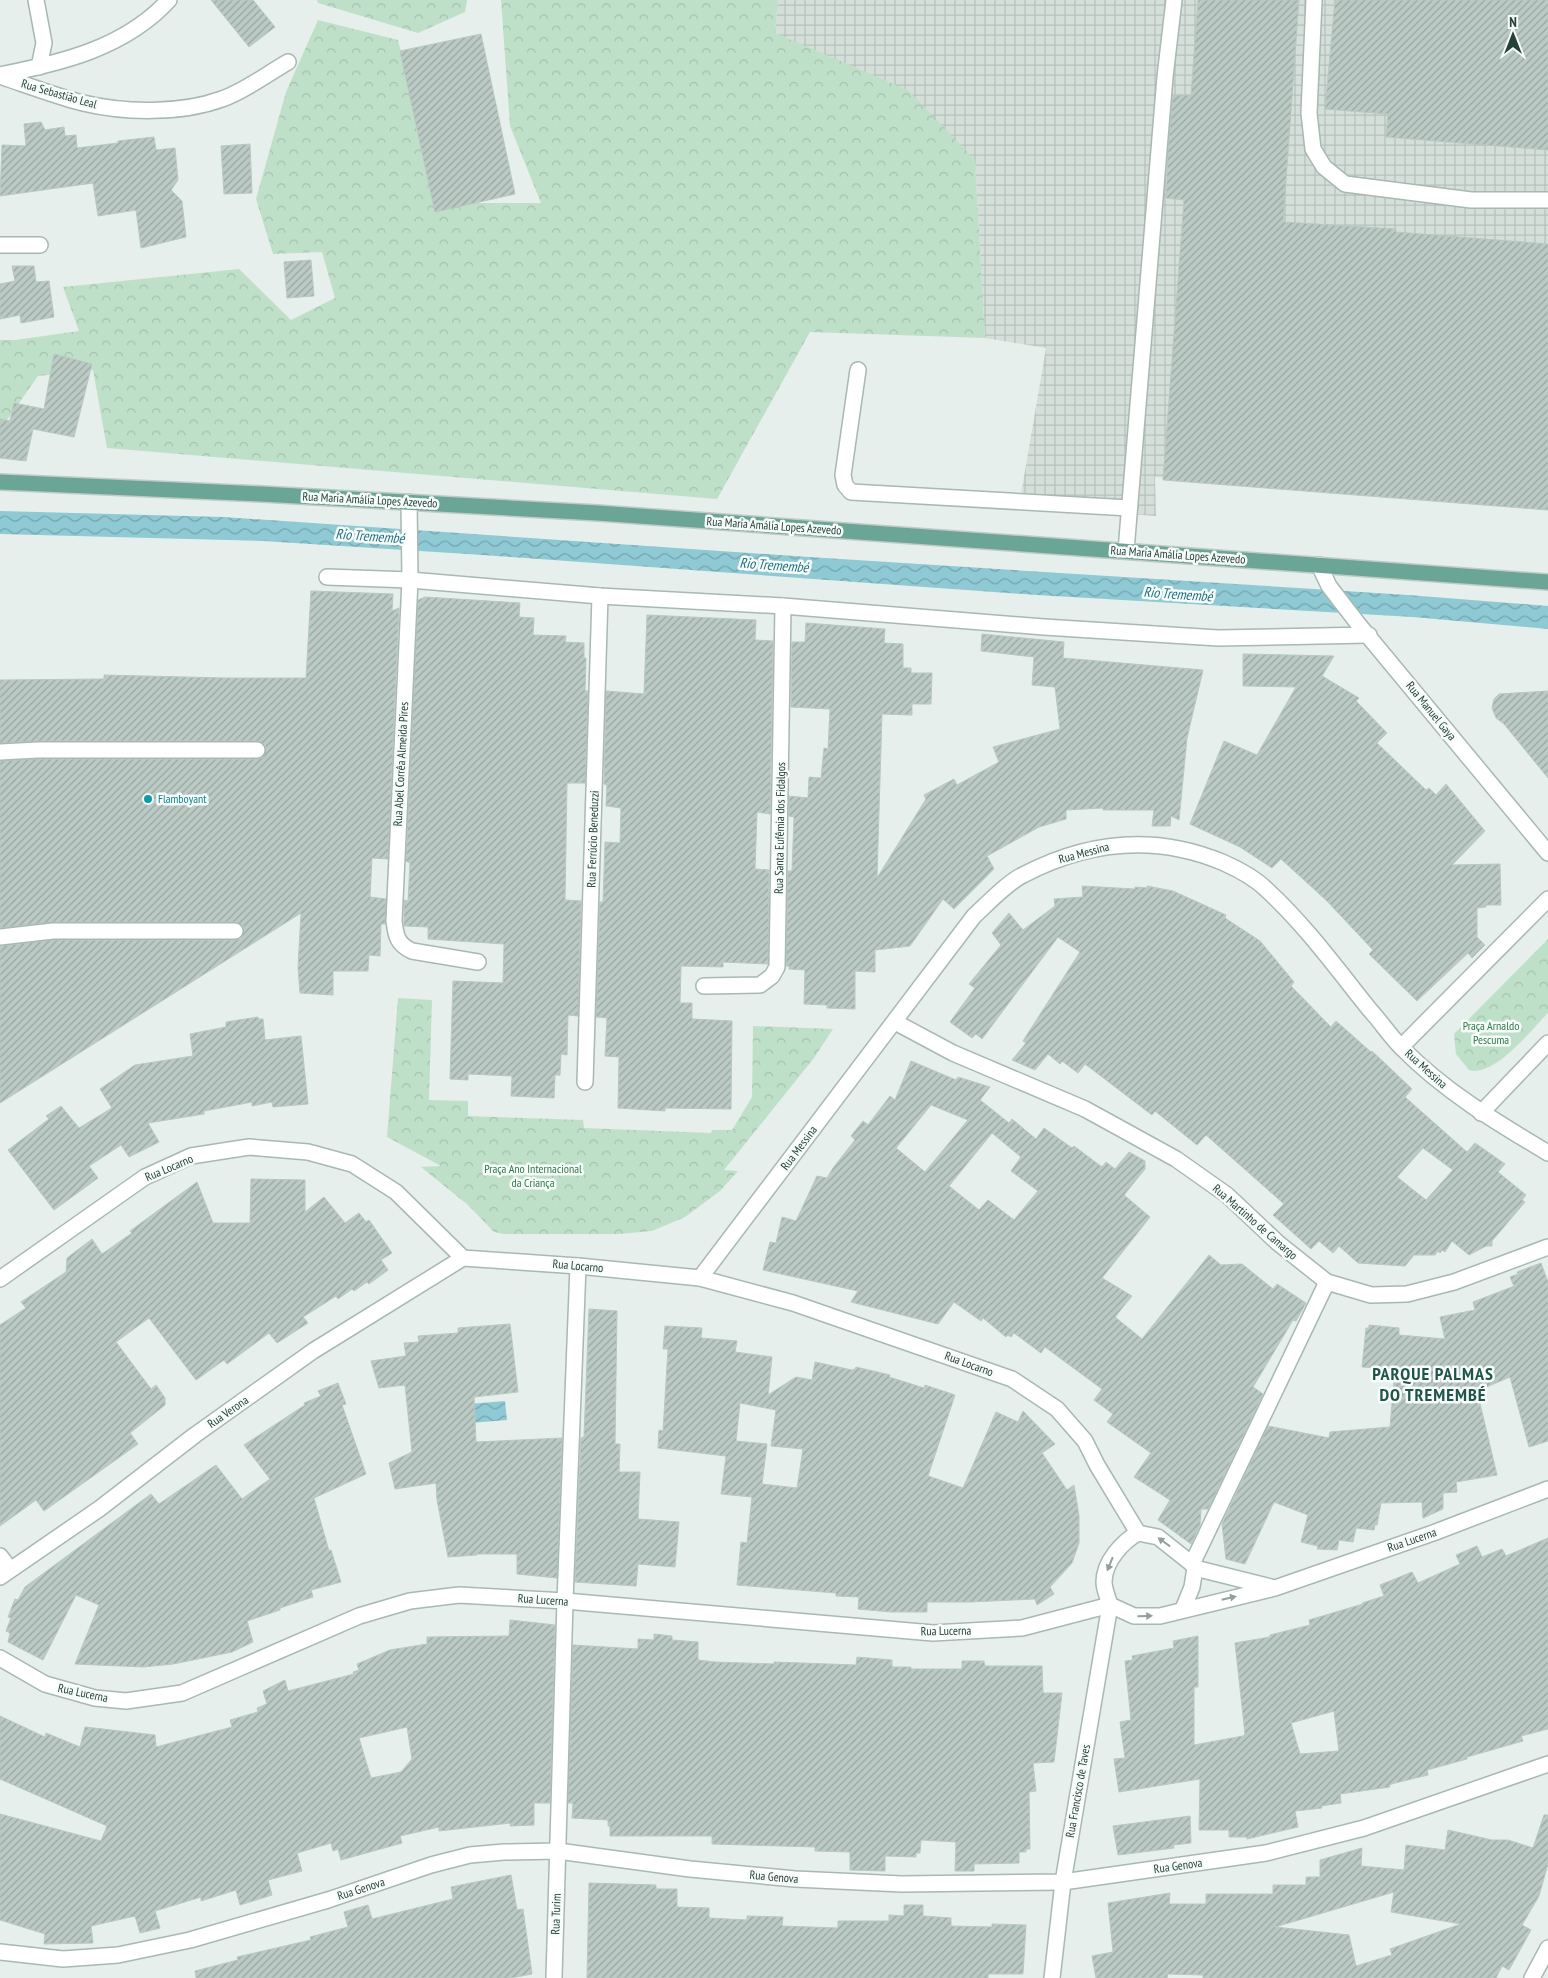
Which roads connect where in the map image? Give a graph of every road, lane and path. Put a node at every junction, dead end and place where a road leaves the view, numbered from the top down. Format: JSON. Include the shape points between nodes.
{"nodes":[{"id":1,"x":36,"y":0,"type":"edge"},
{"id":2,"x":169,"y":0,"type":"edge"},
{"id":3,"x":1174,"y":0,"type":"edge"},
{"id":4,"x":1314,"y":0,"type":"edge"},
{"id":5,"x":288,"y":62,"type":"dead end"},
{"id":6,"x":39,"y":67,"type":"junction"},
{"id":7,"x":0,"y":75,"type":"edge"},
{"id":8,"x":1548,"y":200,"type":"edge"},
{"id":9,"x":0,"y":245,"type":"edge"},
{"id":10,"x":40,"y":245,"type":"dead end"},
{"id":11,"x":858,"y":370,"type":"dead end"},
{"id":12,"x":0,"y":482,"type":"edge"},
{"id":13,"x":409,"y":502,"type":"junction"},
{"id":14,"x":1129,"y":508,"type":"junction"},
{"id":15,"x":1126,"y":551,"type":"junction"},
{"id":16,"x":1319,"y":565,"type":"junction"},
{"id":17,"x":327,"y":577,"type":"dead end"},
{"id":18,"x":410,"y":580,"type":"junction"},
{"id":19,"x":1548,"y":582,"type":"edge"},
{"id":20,"x":600,"y":596,"type":"junction"},
{"id":21,"x":783,"y":606,"type":"junction"},
{"id":22,"x":1364,"y":630,"type":"junction"},
{"id":23,"x":257,"y":750,"type":"dead end"},
{"id":24,"x":0,"y":752,"type":"edge"},
{"id":25,"x":1548,"y":853,"type":"edge"},
{"id":26,"x":1548,"y":899,"type":"edge"},
{"id":27,"x":234,"y":931,"type":"dead end"},
{"id":28,"x":0,"y":938,"type":"edge"},
{"id":29,"x":478,"y":962,"type":"dead end"},
{"id":30,"x":704,"y":986,"type":"dead end"},
{"id":31,"x":894,"y":1022,"type":"junction"},
{"id":32,"x":1548,"y":1043,"type":"edge"},
{"id":33,"x":1401,"y":1047,"type":"junction"},
{"id":34,"x":585,"y":1082,"type":"dead end"},
{"id":35,"x":1481,"y":1112,"type":"junction"},
{"id":36,"x":1548,"y":1153,"type":"edge"},
{"id":37,"x":1548,"y":1247,"type":"edge"},
{"id":38,"x":463,"y":1258,"type":"junction"},
{"id":39,"x":578,"y":1266,"type":"junction"},
{"id":40,"x":700,"y":1278,"type":"junction"},
{"id":41,"x":0,"y":1279,"type":"edge"},
{"id":42,"x":1327,"y":1282,"type":"junction"},
{"id":43,"x":1548,"y":1489,"type":"edge"},
{"id":44,"x":1138,"y":1533,"type":"junction"},
{"id":45,"x":0,"y":1556,"type":"edge"},
{"id":46,"x":1193,"y":1566,"type":"junction"},
{"id":47,"x":5,"y":1573,"type":"edge"},
{"id":48,"x":1275,"y":1588,"type":"junction"},
{"id":49,"x":565,"y":1601,"type":"junction"},
{"id":50,"x":1110,"y":1605,"type":"junction"},
{"id":51,"x":1183,"y":1609,"type":"junction"},
{"id":52,"x":0,"y":1658,"type":"edge"},
{"id":53,"x":1548,"y":1764,"type":"edge"},
{"id":54,"x":558,"y":1851,"type":"junction"},
{"id":55,"x":1063,"y":1882,"type":"junction"},
{"id":56,"x":1548,"y":1948,"type":"edge"},
{"id":57,"x":2,"y":1955,"type":"edge"},
{"id":58,"x":554,"y":1978,"type":"edge"},
{"id":59,"x":1052,"y":1978,"type":"edge"},
{"id":60,"x":1532,"y":1978,"type":"edge"}],
"edges":[{"from":1,"to":6,"type":"street","via":[[44,43]]},
{"from":2,"to":6,"type":"street","via":[[133,30],[104,47]]},
{"from":3,"to":14,"type":"street"},
{"from":4,"to":8,"type":"street","via":[[1309,113],[1312,149],[1324,167],[1345,184],[1471,200]]},
{"from":5,"to":7,"type":"street","name":"Rua Sebastião Leal","via":[[224,99],[200,106],[154,110],[116,109],[82,103]]},
{"from":6,"to":7,"type":"street"},
{"from":9,"to":10,"type":"street"},
{"from":11,"to":14,"type":"street","via":[[843,475],[851,492]]},
{"from":12,"to":13,"type":"main road","name":"Rua Maria Amália Lopes Azevedo"},
{"from":13,"to":15,"type":"main road","name":"Rua Maria Amália Lopes Azevedo"},
{"from":13,"to":18,"type":"street","name":"Rua Abel Corrêa Almeida Pires"},
{"from":14,"to":15,"type":"street"},
{"from":15,"to":16,"type":"main road","name":"Rua Maria Amália Lopes Azevedo"},
{"from":16,"to":19,"type":"main road","name":"Rua Maria Amália Lopes Azevedo"},
{"from":16,"to":22,"type":"street","name":"Rua Manuel Gaya","via":[[1329,586]]},
{"from":17,"to":18,"type":"street"},
{"from":18,"to":20,"type":"street"},
{"from":18,"to":29,"type":"street","name":"Rua Abel Corrêa Almeida Pires","via":[[394,921],[396,938],[403,947],[412,951]]},
{"from":20,"to":21,"type":"street"},
{"from":20,"to":34,"type":"street","name":"Rua Ferrúcio Beneduzzi"},
{"from":21,"to":22,"type":"street","via":[[1218,638]]},
{"from":21,"to":30,"type":"street","name":"Rua Santa Eufêmia dos Fidalgos","via":[[778,967],[760,985]]},
{"from":22,"to":25,"type":"street","name":"Rua Manuel Gaya"},
{"from":23,"to":24,"type":"street"},
{"from":26,"to":33,"type":"street"},
{"from":27,"to":28,"type":"street","via":[[53,931]]},
{"from":31,"to":33,"type":"street","name":"Rua Messina","via":[[974,916],[1021,875],[1067,855],[1114,845],[1169,846],[1201,853],[1236,868],[1266,888],[1306,931]]},
{"from":31,"to":40,"type":"street","name":"Rua Messina"},
{"from":31,"to":42,"type":"street","name":"Rua Martinho de Camargo","via":[[953,1053],[1085,1109],[1176,1159],[1227,1195],[1278,1243]]},
{"from":32,"to":35,"type":"street"},
{"from":33,"to":35,"type":"street","name":"Rua Messina"},
{"from":35,"to":36,"type":"street","name":"Rua Messina"},
{"from":37,"to":42,"type":"street","name":"Rua Martinho de Camargo","via":[[1454,1282],[1408,1294],[1371,1295]]},
{"from":38,"to":39,"type":"street","name":"Rua Locarno"},
{"from":38,"to":41,"type":"street","name":"Rua Locarno","via":[[396,1192],[352,1164],[308,1152],[249,1147],[191,1156],[145,1177]]},
{"from":38,"to":47,"type":"street","name":"Rua Verona","via":[[313,1351],[195,1435],[99,1509]]},
{"from":39,"to":40,"type":"street","name":"Rua Locarno"},
{"from":39,"to":49,"type":"street","name":"Rua Turim"},
{"from":40,"to":44,"type":"street","name":"Rua Locarno","via":[[793,1303],[1012,1379],[1057,1408],[1085,1441]]},
{"from":42,"to":46,"type":"street"},
{"from":43,"to":48,"type":"street","name":"Rua Lucerna"},
{"from":46,"to":44,"type":"street","one_way":true,"via":[[1158,1537]]},
{"from":44,"to":50,"type":"street","one_way":true,"via":[[1126,1540],[1110,1559],[1104,1582]]},
{"from":45,"to":47,"type":"street"},
{"from":46,"to":48,"type":"street"},
{"from":46,"to":51,"type":"street","via":[[1192,1586]]},
{"from":51,"to":48,"type":"street","name":"Rua Lucerna","one_way":true},
{"from":49,"to":50,"type":"street","name":"Rua Lucerna","via":[[934,1632],[1022,1628]]},
{"from":49,"to":52,"type":"street","name":"Rua Lucerna","via":[[459,1595],[410,1601],[359,1616],[182,1693],[126,1701],[95,1698],[45,1684]]},
{"from":49,"to":54,"type":"street","name":"Rua Turim"},
{"from":50,"to":51,"type":"street","one_way":true,"via":[[1134,1616],[1160,1616]]},
{"from":50,"to":55,"type":"street","name":"Rua Francisco de Taves"},
{"from":53,"to":55,"type":"street","name":"Rua Genova","via":[[1364,1828],[1266,1854]]},
{"from":54,"to":55,"type":"street","name":"Rua Genova","via":[[795,1879],[902,1884]]},
{"from":54,"to":57,"type":"street","name":"Rua Genova","via":[[470,1855],[199,1937],[118,1955],[63,1959]]},
{"from":54,"to":58,"type":"street","name":"Rua Turim"},
{"from":55,"to":59,"type":"street","name":"Rua Francisco de Taves"},
{"from":56,"to":60,"type":"street"}]}
